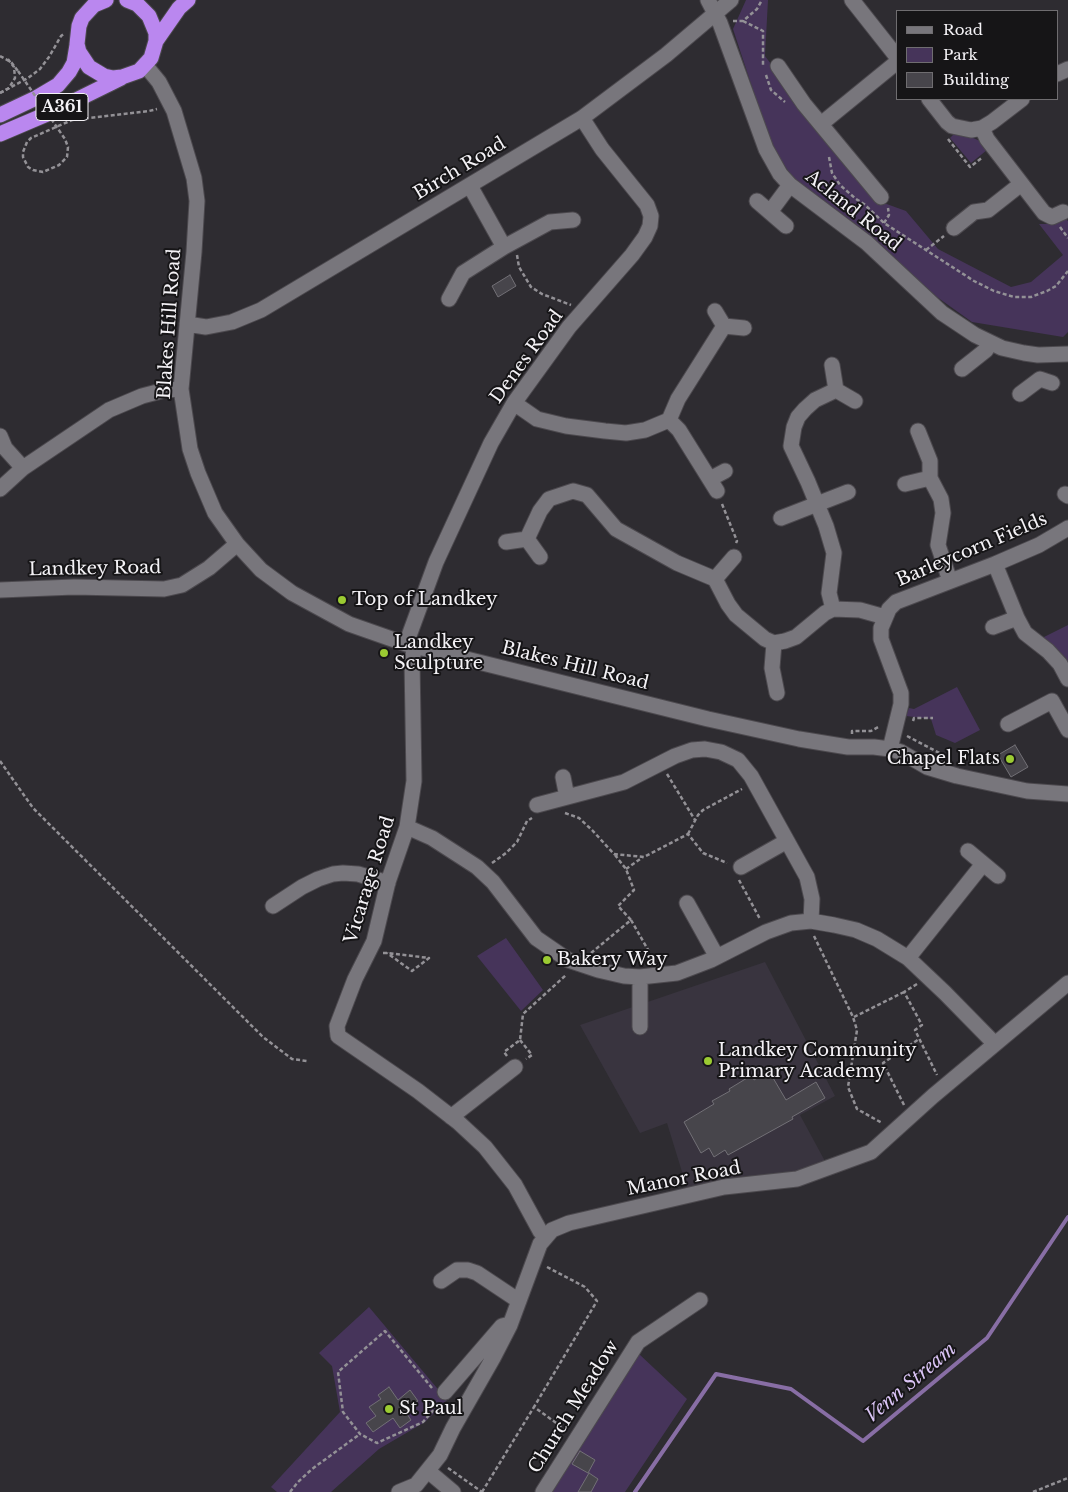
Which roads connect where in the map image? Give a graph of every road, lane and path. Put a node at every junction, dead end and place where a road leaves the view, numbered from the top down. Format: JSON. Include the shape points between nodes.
{"nodes":[{"id":1,"x":106,"y":0,"type":"edge"},
{"id":2,"x":127,"y":0,"type":"edge"},
{"id":3,"x":188,"y":0,"type":"edge"},
{"id":4,"x":708,"y":0,"type":"edge"},
{"id":5,"x":731,"y":0,"type":"edge"},
{"id":6,"x":762,"y":0,"type":"edge"},
{"id":7,"x":852,"y":0,"type":"edge"},
{"id":8,"x":82,"y":18,"type":"junction"},
{"id":9,"x":718,"y":19,"type":"junction"},
{"id":10,"x":156,"y":41,"type":"junction"},
{"id":11,"x":77,"y":44,"type":"junction"},
{"id":12,"x":896,"y":56,"type":"edge"},
{"id":13,"x":896,"y":63,"type":"edge"},
{"id":14,"x":145,"y":65,"type":"junction"},
{"id":15,"x":778,"y":66,"type":"dead end"},
{"id":16,"x":122,"y":77,"type":"junction"},
{"id":17,"x":9,"y":88,"type":"junction"},
{"id":18,"x":0,"y":93,"type":"edge"},
{"id":19,"x":930,"y":100,"type":"edge"},
{"id":20,"x":1021,"y":100,"type":"edge"},
{"id":21,"x":149,"y":111,"type":"dead end"},
{"id":22,"x":0,"y":115,"type":"edge"},
{"id":23,"x":582,"y":118,"type":"junction"},
{"id":24,"x":821,"y":124,"type":"junction"},
{"id":25,"x":952,"y":126,"type":"junction"},
{"id":26,"x":982,"y":128,"type":"junction"},
{"id":27,"x":0,"y":134,"type":"edge"},
{"id":28,"x":994,"y":148,"type":"junction"},
{"id":29,"x":1021,"y":184,"type":"junction"},
{"id":30,"x":470,"y":186,"type":"junction"},
{"id":31,"x":790,"y":186,"type":"junction"},
{"id":32,"x":881,"y":197,"type":"dead end"},
{"id":33,"x":756,"y":201,"type":"dead end"},
{"id":34,"x":770,"y":212,"type":"junction"},
{"id":35,"x":1062,"y":212,"type":"dead end"},
{"id":36,"x":573,"y":220,"type":"dead end"},
{"id":37,"x":786,"y":226,"type":"dead end"},
{"id":38,"x":954,"y":228,"type":"joint"},
{"id":39,"x":508,"y":244,"type":"junction"},
{"id":40,"x":926,"y":250,"type":"dead end"},
{"id":41,"x":449,"y":299,"type":"dead end"},
{"id":42,"x":715,"y":311,"type":"dead end"},
{"id":43,"x":582,"y":312,"type":"junction"},
{"id":44,"x":187,"y":324,"type":"junction"},
{"id":45,"x":724,"y":326,"type":"junction"},
{"id":46,"x":744,"y":328,"type":"dead end"},
{"id":47,"x":990,"y":343,"type":"junction"},
{"id":48,"x":1038,"y":354,"type":"junction"},
{"id":49,"x":1068,"y":354,"type":"edge"},
{"id":50,"x":832,"y":366,"type":"dead end"},
{"id":51,"x":962,"y":369,"type":"dead end"},
{"id":52,"x":181,"y":389,"type":"junction"},
{"id":53,"x":836,"y":390,"type":"junction"},
{"id":54,"x":1020,"y":394,"type":"dead end"},
{"id":55,"x":855,"y":401,"type":"dead end"},
{"id":56,"x":514,"y":403,"type":"junction"},
{"id":57,"x":669,"y":420,"type":"junction"},
{"id":58,"x":918,"y":431,"type":"dead end"},
{"id":59,"x":0,"y":436,"type":"edge"},
{"id":60,"x":23,"y":468,"type":"junction"},
{"id":61,"x":725,"y":471,"type":"dead end"},
{"id":62,"x":930,"y":478,"type":"junction"},
{"id":63,"x":905,"y":484,"type":"dead end"},
{"id":64,"x":714,"y":485,"type":"junction"},
{"id":65,"x":0,"y":489,"type":"edge"},
{"id":66,"x":848,"y":492,"type":"dead end"},
{"id":67,"x":817,"y":505,"type":"junction"},
{"id":68,"x":787,"y":516,"type":"dead end"},
{"id":69,"x":1068,"y":528,"type":"edge"},
{"id":70,"x":527,"y":539,"type":"junction"},
{"id":71,"x":506,"y":542,"type":"dead end"},
{"id":72,"x":237,"y":544,"type":"junction"},
{"id":73,"x":540,"y":557,"type":"dead end"},
{"id":74,"x":734,"y":557,"type":"joint"},
{"id":75,"x":995,"y":564,"type":"junction"},
{"id":76,"x":716,"y":580,"type":"junction"},
{"id":77,"x":950,"y":582,"type":"junction"},
{"id":78,"x":0,"y":590,"type":"edge"},
{"id":79,"x":833,"y":609,"type":"junction"},
{"id":80,"x":885,"y":618,"type":"junction"},
{"id":81,"x":1017,"y":618,"type":"junction"},
{"id":82,"x":993,"y":627,"type":"dead end"},
{"id":83,"x":774,"y":643,"type":"junction"},
{"id":84,"x":411,"y":645,"type":"junction"},
{"id":85,"x":1068,"y":679,"type":"edge"},
{"id":86,"x":777,"y":693,"type":"dead end"},
{"id":87,"x":933,"y":718,"type":"dead end"},
{"id":88,"x":912,"y":724,"type":"dead end"},
{"id":89,"x":1008,"y":724,"type":"dead end"},
{"id":90,"x":910,"y":730,"type":"dead end"},
{"id":91,"x":1068,"y":730,"type":"edge"},
{"id":92,"x":907,"y":737,"type":"dead end"},
{"id":93,"x":890,"y":749,"type":"junction"},
{"id":94,"x":0,"y":761,"type":"edge"},
{"id":95,"x":661,"y":763,"type":"junction"},
{"id":96,"x":563,"y":777,"type":"dead end"},
{"id":97,"x":754,"y":782,"type":"junction"},
{"id":98,"x":1068,"y":794,"type":"edge"},
{"id":99,"x":567,"y":797,"type":"junction"},
{"id":100,"x":537,"y":809,"type":"joint"},
{"id":101,"x":560,"y":811,"type":"dead end"},
{"id":102,"x":695,"y":820,"type":"junction"},
{"id":103,"x":407,"y":826,"type":"junction"},
{"id":104,"x":688,"y":834,"type":"junction"},
{"id":105,"x":787,"y":841,"type":"junction"},
{"id":106,"x":968,"y":851,"type":"dead end"},
{"id":107,"x":614,"y":854,"type":"junction"},
{"id":108,"x":644,"y":857,"type":"junction"},
{"id":109,"x":983,"y":864,"type":"junction"},
{"id":110,"x":626,"y":869,"type":"junction"},
{"id":111,"x":736,"y":870,"type":"junction"},
{"id":112,"x":480,"y":871,"type":"junction"},
{"id":113,"x":998,"y":876,"type":"dead end"},
{"id":114,"x":388,"y":883,"type":"junction"},
{"id":115,"x":687,"y":903,"type":"dead end"},
{"id":116,"x":274,"y":906,"type":"dead end"},
{"id":117,"x":631,"y":920,"type":"junction"},
{"id":118,"x":809,"y":922,"type":"junction"},
{"id":119,"x":766,"y":932,"type":"junction"},
{"id":120,"x":369,"y":951,"type":"junction"},
{"id":121,"x":387,"y":953,"type":"junction"},
{"id":122,"x":717,"y":957,"type":"junction"},
{"id":123,"x":908,"y":958,"type":"junction"},
{"id":124,"x":578,"y":964,"type":"junction"},
{"id":125,"x":662,"y":975,"type":"junction"},
{"id":126,"x":928,"y":977,"type":"junction"},
{"id":127,"x":640,"y":978,"type":"junction"},
{"id":128,"x":1068,"y":983,"type":"edge"},
{"id":129,"x":904,"y":992,"type":"junction"},
{"id":130,"x":853,"y":1017,"type":"junction"},
{"id":131,"x":640,"y":1027,"type":"dead end"},
{"id":132,"x":920,"y":1039,"type":"junction"},
{"id":133,"x":520,"y":1040,"type":"junction"},
{"id":134,"x":995,"y":1044,"type":"junction"},
{"id":135,"x":307,"y":1061,"type":"dead end"},
{"id":136,"x":515,"y":1067,"type":"junction"},
{"id":137,"x":944,"y":1088,"type":"junction"},
{"id":138,"x":910,"y":1116,"type":"junction"},
{"id":139,"x":451,"y":1117,"type":"junction"},
{"id":140,"x":894,"y":1130,"type":"junction"},
{"id":141,"x":545,"y":1237,"type":"junction"},
{"id":142,"x":534,"y":1261,"type":"junction"},
{"id":143,"x":440,"y":1281,"type":"dead end"},
{"id":144,"x":700,"y":1300,"type":"dead end"},
{"id":145,"x":519,"y":1301,"type":"junction"},
{"id":146,"x":510,"y":1325,"type":"junction"},
{"id":147,"x":441,"y":1395,"type":"junction"},
{"id":148,"x":534,"y":1406,"type":"junction"},
{"id":149,"x":360,"y":1434,"type":"junction"},
{"id":150,"x":578,"y":1439,"type":"junction"},
{"id":151,"x":432,"y":1466,"type":"junction"},
{"id":152,"x":1068,"y":1478,"type":"edge"},
{"id":153,"x":290,"y":1492,"type":"edge"},
{"id":154,"x":399,"y":1492,"type":"edge"},
{"id":155,"x":453,"y":1492,"type":"edge"},
{"id":156,"x":482,"y":1492,"type":"edge"},
{"id":157,"x":543,"y":1492,"type":"edge"},
{"id":158,"x":1033,"y":1492,"type":"edge"}],
"edges":[{"from":1,"to":8,"type":"highway","via":[[94,5]]},
{"from":2,"to":10,"type":"highway","via":[[149,16]]},
{"from":3,"to":10,"type":"highway"},
{"from":4,"to":9,"type":"street","name":"Acland Road"},
{"from":5,"to":9,"type":"street","name":"Birch Road"},
{"from":6,"to":9,"type":"path","via":[[743,21]]},
{"from":7,"to":12,"type":"street"},
{"from":8,"to":11,"type":"highway"},
{"from":8,"to":17,"type":"path","via":[[61,36],[40,69]]},
{"from":9,"to":23,"type":"street","name":"Birch Road"},
{"from":9,"to":31,"type":"street","name":"Acland Road","via":[[766,149]]},
{"from":10,"to":14,"type":"highway"},
{"from":11,"to":16,"type":"highway","via":[[89,67],[104,76]]},
{"from":11,"to":22,"type":"highway","number":"A361","via":[[70,72],[58,85]]},
{"from":13,"to":24,"type":"street"},
{"from":14,"to":16,"type":"highway","via":[[139,71]]},
{"from":14,"to":44,"type":"street","name":"Blakes Hill Road","via":[[171,105],[194,178],[196,201]]},
{"from":15,"to":24,"type":"street"},
{"from":16,"to":27,"type":"highway","number":"A361"},
{"from":17,"to":18,"type":"path","bridge":true},
{"from":17,"to":21,"type":"path","bridge":true,"via":[[15,78],[14,67],[11,62],[7,58],[0,56],[11,62],[50,116],[55,124],[60,132],[65,139],[67,143],[68,152],[63,162],[43,172],[28,167],[23,157],[26,142],[31,138],[39,134],[47,131],[56,127],[64,124],[72,120]]},
{"from":19,"to":25,"type":"street"},
{"from":20,"to":26,"type":"street"},
{"from":23,"to":30,"type":"street","name":"Birch Road"},
{"from":23,"to":43,"type":"street","name":"Denes Road","via":[[602,149],[647,205],[651,216],[645,237]]},
{"from":24,"to":32,"type":"street"},
{"from":25,"to":26,"type":"street","via":[[971,130]]},
{"from":25,"to":28,"type":"path","via":[[946,137],[970,167]]},
{"from":26,"to":28,"type":"street"},
{"from":28,"to":29,"type":"street"},
{"from":29,"to":35,"type":"street","via":[[1038,212],[1052,217]]},
{"from":29,"to":38,"type":"street","via":[[988,210],[974,212]]},
{"from":30,"to":39,"type":"street"},
{"from":30,"to":44,"type":"street","name":"Birch Road","via":[[261,310],[232,322],[206,327]]},
{"from":31,"to":34,"type":"street"},
{"from":31,"to":47,"type":"street","name":"Acland Road","via":[[867,243],[942,313]]},
{"from":33,"to":34,"type":"street"},
{"from":34,"to":37,"type":"street"},
{"from":36,"to":39,"type":"street","via":[[550,222]]},
{"from":38,"to":40,"type":"path"},
{"from":39,"to":41,"type":"street","via":[[464,274]]},
{"from":39,"to":43,"type":"path","via":[[517,250],[519,267],[531,286]]},
{"from":42,"to":45,"type":"street"},
{"from":43,"to":56,"type":"street","name":"Denes Road"},
{"from":44,"to":52,"type":"street","name":"Blakes Hill Road"},
{"from":45,"to":46,"type":"street"},
{"from":45,"to":57,"type":"street","via":[[678,399]]},
{"from":47,"to":48,"type":"street","name":"Acland Road"},
{"from":47,"to":51,"type":"street"},
{"from":48,"to":49,"type":"street","name":"Acland Road"},
{"from":48,"to":54,"type":"street","via":[[1046,381]]},
{"from":50,"to":53,"type":"street"},
{"from":52,"to":60,"type":"street","via":[[142,396],[109,410]]},
{"from":52,"to":72,"type":"street","name":"Blakes Hill Road","via":[[190,448],[198,473],[215,512]]},
{"from":53,"to":55,"type":"street"},
{"from":53,"to":67,"type":"street","via":[[804,409],[794,426],[791,446]]},
{"from":56,"to":57,"type":"street","via":[[537,419],[595,430],[626,433],[645,430]]},
{"from":56,"to":84,"type":"street","name":"Denes Road","via":[[491,443],[436,562]]},
{"from":57,"to":64,"type":"street","via":[[679,430]]},
{"from":58,"to":62,"type":"street","via":[[930,461]]},
{"from":59,"to":60,"type":"street"},
{"from":60,"to":65,"type":"street"},
{"from":61,"to":64,"type":"street"},
{"from":62,"to":63,"type":"street"},
{"from":62,"to":77,"type":"street","via":[[941,499],[943,513],[938,545]]},
{"from":64,"to":74,"type":"path","via":[[712,499],[721,503],[737,541],[732,553]]},
{"from":66,"to":67,"type":"street"},
{"from":67,"to":68,"type":"street"},
{"from":67,"to":79,"type":"street","via":[[834,554],[829,592]]},
{"from":69,"to":75,"type":"street","name":"Barleycorn Fields"},
{"from":70,"to":71,"type":"street"},
{"from":70,"to":73,"type":"street"},
{"from":70,"to":76,"type":"street","via":[[549,499],[573,491],[588,495],[624,533],[677,563]]},
{"from":72,"to":78,"type":"street","name":"Landkey Road","via":[[199,576],[182,585],[164,589],[74,587]]},
{"from":72,"to":84,"type":"street","name":"Blakes Hill Road","via":[[261,570],[292,593],[349,624]]},
{"from":74,"to":76,"type":"street"},
{"from":75,"to":77,"type":"street","name":"Barleycorn Fields"},
{"from":75,"to":81,"type":"street"},
{"from":76,"to":83,"type":"street","via":[[736,615]]},
{"from":77,"to":80,"type":"street","name":"Barleycorn Fields","via":[[896,602]]},
{"from":79,"to":80,"type":"street","via":[[860,610]]},
{"from":79,"to":83,"type":"street","via":[[796,637]]},
{"from":80,"to":93,"type":"street","via":[[880,639],[901,692]]},
{"from":81,"to":82,"type":"street"},
{"from":81,"to":85,"type":"street","via":[[1025,633],[1048,651]]},
{"from":83,"to":86,"type":"street","via":[[772,668]]},
{"from":84,"to":93,"type":"street","name":"Blakes Hill Road","via":[[799,739],[848,747]]},
{"from":84,"to":103,"type":"street","name":"Vicarage Road","via":[[414,781]]},
{"from":87,"to":88,"type":"path","via":[[914,718]]},
{"from":89,"to":91,"type":"street","via":[[1052,701]]},
{"from":90,"to":92,"type":"path"},
{"from":93,"to":98,"type":"street","name":"Blakes Hill Road","via":[[939,772],[1026,791]]},
{"from":94,"to":135,"type":"path","via":[[33,808],[263,1037],[292,1059]]},
{"from":95,"to":97,"type":"street","via":[[692,750],[721,752],[738,760]]},
{"from":95,"to":99,"type":"street","via":[[624,782]]},
{"from":95,"to":102,"type":"path"},
{"from":96,"to":99,"type":"street"},
{"from":97,"to":102,"type":"path","via":[[703,810]]},
{"from":97,"to":105,"type":"street"},
{"from":99,"to":100,"type":"street"},
{"from":100,"to":112,"type":"path","via":[[517,842]]},
{"from":101,"to":107,"type":"path","via":[[579,818]]},
{"from":102,"to":104,"type":"path"},
{"from":103,"to":112,"type":"street"},
{"from":103,"to":114,"type":"street","name":"Vicarage Road"},
{"from":104,"to":108,"type":"path"},
{"from":104,"to":111,"type":"path","via":[[703,853]]},
{"from":105,"to":111,"type":"street"},
{"from":105,"to":118,"type":"street","via":[[806,877],[812,899]]},
{"from":106,"to":109,"type":"street"},
{"from":107,"to":108,"type":"path"},
{"from":107,"to":110,"type":"path"},
{"from":108,"to":110,"type":"path"},
{"from":109,"to":113,"type":"street"},
{"from":109,"to":123,"type":"street"},
{"from":110,"to":117,"type":"path","via":[[634,890],[618,906]]},
{"from":111,"to":119,"type":"path"},
{"from":112,"to":124,"type":"street","via":[[493,882],[536,938]]},
{"from":114,"to":116,"type":"street","via":[[358,874],[333,874],[310,883]]},
{"from":114,"to":120,"type":"street","name":"Vicarage Road"},
{"from":115,"to":122,"type":"street"},
{"from":117,"to":124,"type":"path"},
{"from":117,"to":125,"type":"path"},
{"from":118,"to":119,"type":"street","via":[[791,923]]},
{"from":118,"to":123,"type":"street","via":[[856,930]]},
{"from":118,"to":130,"type":"path"},
{"from":119,"to":122,"type":"street"},
{"from":120,"to":121,"type":"path"},
{"from":120,"to":139,"type":"street","name":"Vicarage Road","via":[[337,1026],[338,1036]]},
{"from":121,"to":121,"type":"path","via":[[404,955],[429,958],[412,971]]},
{"from":122,"to":125,"type":"street","via":[[677,973]]},
{"from":123,"to":126,"type":"street"},
{"from":124,"to":127,"type":"street","via":[[596,976]]},
{"from":124,"to":133,"type":"path","via":[[523,1014]]},
{"from":125,"to":127,"type":"street"},
{"from":126,"to":129,"type":"path"},
{"from":126,"to":134,"type":"street"},
{"from":127,"to":131,"type":"street"},
{"from":128,"to":134,"type":"street","name":"Manor Road"},
{"from":129,"to":130,"type":"path"},
{"from":129,"to":132,"type":"path","via":[[922,1025],[915,1030]]},
{"from":130,"to":140,"type":"path","via":[[857,1030],[848,1087],[857,1109]]},
{"from":132,"to":137,"type":"path"},
{"from":132,"to":138,"type":"path","via":[[883,1063]]},
{"from":133,"to":136,"type":"path","via":[[504,1052]]},
{"from":133,"to":136,"type":"path","via":[[532,1055]]},
{"from":134,"to":137,"type":"street","name":"Manor Road"},
{"from":136,"to":139,"type":"street"},
{"from":137,"to":138,"type":"street","name":"Manor Road"},
{"from":138,"to":140,"type":"street","name":"Manor Road"},
{"from":139,"to":141,"type":"street","name":"Vicarage Road","via":[[497,1162],[515,1185]]},
{"from":140,"to":141,"type":"street","name":"Manor Road","via":[[870,1152],[798,1179],[724,1187],[672,1198],[569,1223],[552,1230]]},
{"from":141,"to":142,"type":"street"},
{"from":142,"to":145,"type":"street"},
{"from":142,"to":148,"type":"path","via":[[585,1287],[597,1301]]},
{"from":143,"to":145,"type":"street","via":[[457,1270],[468,1270]]},
{"from":144,"to":150,"type":"street","name":"Church Meadow","via":[[638,1342]]},
{"from":145,"to":146,"type":"street"},
{"from":146,"to":147,"type":"street","via":[[502,1326]]},
{"from":146,"to":151,"type":"street"},
{"from":147,"to":149,"type":"path","via":[[422,1422],[378,1443]]},
{"from":147,"to":149,"type":"path","via":[[385,1331],[338,1372],[342,1412]]},
{"from":148,"to":150,"type":"path"},
{"from":148,"to":156,"type":"path"},
{"from":149,"to":153,"type":"path","via":[[312,1469]]},
{"from":150,"to":157,"type":"street","name":"Church Meadow","via":[[556,1481]]},
{"from":151,"to":154,"type":"street","via":[[416,1485]]},
{"from":151,"to":155,"type":"street"},
{"from":151,"to":156,"type":"path"},
{"from":152,"to":158,"type":"path"}]}
